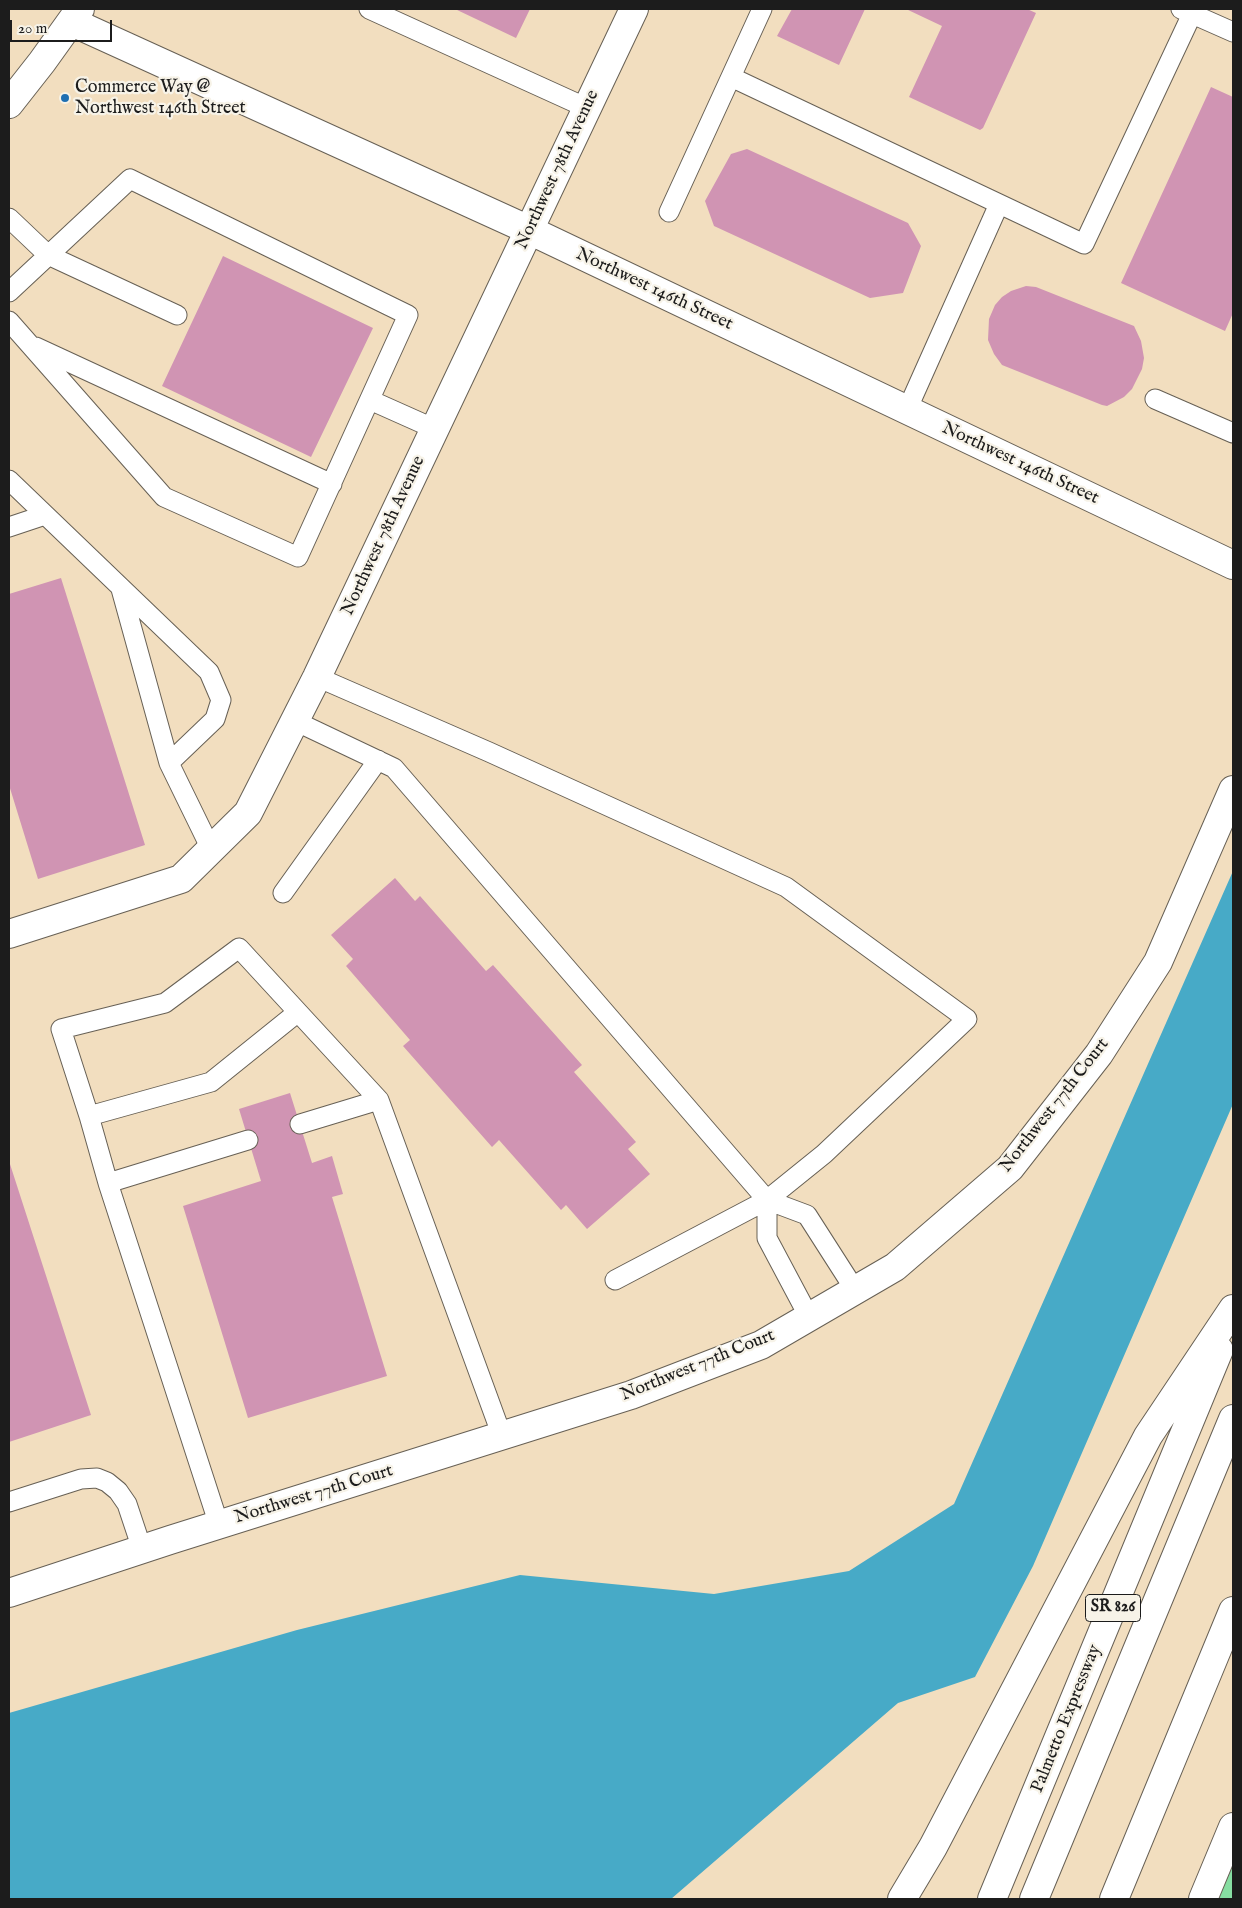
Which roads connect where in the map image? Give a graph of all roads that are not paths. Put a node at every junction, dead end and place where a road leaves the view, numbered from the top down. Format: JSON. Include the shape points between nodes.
{"nodes":[{"id":1,"x":369,"y":9,"type":"edge"},
{"id":2,"x":634,"y":9,"type":"edge"},
{"id":3,"x":762,"y":9,"type":"edge"},
{"id":4,"x":1187,"y":11,"type":"edge"},
{"id":5,"x":76,"y":15,"type":"edge"},
{"id":6,"x":1233,"y":32,"type":"edge"},
{"id":7,"x":731,"y":77,"type":"junction"},
{"id":8,"x":9,"y":104,"type":"edge"},
{"id":9,"x":587,"y":108,"type":"junction"},
{"id":10,"x":999,"y":204,"type":"junction"},
{"id":11,"x":669,"y":212,"type":"dead end"},
{"id":12,"x":9,"y":218,"type":"edge"},
{"id":13,"x":529,"y":230,"type":"junction"},
{"id":14,"x":48,"y":255,"type":"junction"},
{"id":15,"x":9,"y":292,"type":"edge"},
{"id":16,"x":177,"y":315,"type":"dead end"},
{"id":17,"x":9,"y":321,"type":"edge"},
{"id":18,"x":28,"y":344,"type":"junction"},
{"id":19,"x":1154,"y":399,"type":"dead end"},
{"id":20,"x":370,"y":400,"type":"junction"},
{"id":21,"x":907,"y":410,"type":"junction"},
{"id":22,"x":435,"y":429,"type":"junction"},
{"id":23,"x":1233,"y":433,"type":"edge"},
{"id":24,"x":9,"y":480,"type":"edge"},
{"id":25,"x":332,"y":484,"type":"junction"},
{"id":26,"x":44,"y":514,"type":"junction"},
{"id":27,"x":9,"y":527,"type":"edge"},
{"id":28,"x":1233,"y":565,"type":"edge"},
{"id":29,"x":121,"y":589,"type":"junction"},
{"id":30,"x":317,"y":677,"type":"junction"},
{"id":31,"x":295,"y":720,"type":"junction"},
{"id":32,"x":378,"y":760,"type":"junction"},
{"id":33,"x":169,"y":763,"type":"junction"},
{"id":34,"x":1233,"y":790,"type":"edge"},
{"id":35,"x":211,"y":849,"type":"junction"},
{"id":36,"x":284,"y":893,"type":"dead end"},
{"id":37,"x":9,"y":934,"type":"edge"},
{"id":38,"x":298,"y":1012,"type":"junction"},
{"id":39,"x":379,"y":1100,"type":"junction"},
{"id":40,"x":89,"y":1116,"type":"junction"},
{"id":41,"x":300,"y":1124,"type":"dead end"},
{"id":42,"x":248,"y":1140,"type":"dead end"},
{"id":43,"x":108,"y":1183,"type":"junction"},
{"id":44,"x":767,"y":1200,"type":"junction"},
{"id":45,"x":615,"y":1280,"type":"dead end"},
{"id":46,"x":855,"y":1290,"type":"junction"},
{"id":47,"x":1233,"y":1309,"type":"edge"},
{"id":48,"x":809,"y":1316,"type":"junction"},
{"id":49,"x":1233,"y":1317,"type":"edge"},
{"id":50,"x":1233,"y":1419,"type":"edge"},
{"id":51,"x":502,"y":1436,"type":"junction"},
{"id":52,"x":9,"y":1502,"type":"edge"},
{"id":53,"x":219,"y":1524,"type":"junction"},
{"id":54,"x":142,"y":1550,"type":"junction"},
{"id":55,"x":9,"y":1593,"type":"edge"},
{"id":56,"x":1233,"y":1611,"type":"edge"},
{"id":57,"x":1233,"y":1827,"type":"edge"},
{"id":58,"x":902,"y":1899,"type":"edge"},
{"id":59,"x":992,"y":1899,"type":"edge"},
{"id":60,"x":1034,"y":1899,"type":"edge"},
{"id":61,"x":1114,"y":1899,"type":"edge"},
{"id":62,"x":1203,"y":1899,"type":"edge"}],
"edges":[{"from":1,"to":9,"type":"lane"},
{"from":2,"to":9,"type":"main road","name":"Northwest 78th Avenue"},
{"from":3,"to":7,"type":"lane"},
{"from":4,"to":6,"type":"lane"},
{"from":4,"to":10,"type":"lane","via":[[1084,244]]},
{"from":5,"to":8,"type":"main road"},
{"from":5,"to":13,"type":"main road","name":"Northwest 146th Street"},
{"from":7,"to":10,"type":"lane"},
{"from":7,"to":11,"type":"lane"},
{"from":9,"to":13,"type":"main road","name":"Northwest 78th Avenue"},
{"from":10,"to":21,"type":"lane"},
{"from":12,"to":14,"type":"lane"},
{"from":13,"to":21,"type":"main road","name":"Northwest 146th Street"},
{"from":13,"to":22,"type":"main road","name":"Northwest 78th Avenue"},
{"from":14,"to":15,"type":"lane"},
{"from":14,"to":16,"type":"lane"},
{"from":14,"to":20,"type":"lane","via":[[130,179],[408,315]]},
{"from":17,"to":18,"type":"lane"},
{"from":18,"to":25,"type":"lane"},
{"from":18,"to":25,"type":"lane","via":[[164,497],[298,557]]},
{"from":19,"to":23,"type":"lane"},
{"from":20,"to":22,"type":"lane"},
{"from":20,"to":25,"type":"lane"},
{"from":21,"to":28,"type":"main road","name":"Northwest 146th Street"},
{"from":22,"to":30,"type":"main road","name":"Northwest 78th Avenue"},
{"from":24,"to":26,"type":"lane"},
{"from":26,"to":27,"type":"lane"},
{"from":26,"to":29,"type":"lane"},
{"from":29,"to":33,"type":"lane"},
{"from":29,"to":33,"type":"lane","via":[[209,672],[221,700],[215,719]]},
{"from":30,"to":31,"type":"main road","name":"Northwest 78th Avenue"},
{"from":30,"to":44,"type":"lane","via":[[786,887],[967,1019],[824,1154]]},
{"from":31,"to":32,"type":"lane"},
{"from":31,"to":35,"type":"main road","name":"Northwest 78th Avenue","via":[[248,813]]},
{"from":32,"to":36,"type":"lane"},
{"from":32,"to":44,"type":"lane","via":[[394,768]]},
{"from":33,"to":35,"type":"lane"},
{"from":34,"to":46,"type":"main road","name":"Northwest 77th Court","via":[[1158,962],[1099,1054],[1010,1168],[895,1267]]},
{"from":35,"to":37,"type":"main road","name":"Northwest 78th Avenue","via":[[181,879]]},
{"from":38,"to":39,"type":"lane"},
{"from":38,"to":40,"type":"lane","via":[[211,1082]]},
{"from":38,"to":40,"type":"lane","via":[[239,948],[165,1003],[61,1029]]},
{"from":39,"to":41,"type":"lane"},
{"from":39,"to":51,"type":"lane"},
{"from":40,"to":43,"type":"lane"},
{"from":42,"to":43,"type":"lane"},
{"from":43,"to":53,"type":"lane"},
{"from":44,"to":45,"type":"lane"},
{"from":44,"to":46,"type":"lane","via":[[807,1215]]},
{"from":44,"to":48,"type":"lane","via":[[766,1238]]},
{"from":46,"to":48,"type":"main road","name":"Northwest 77th Court"},
{"from":47,"to":58,"type":"main road","via":[[1148,1436],[933,1846]]},
{"from":48,"to":51,"type":"main road","name":"Northwest 77th Court","via":[[752,1348],[631,1395]]},
{"from":49,"to":59,"type":"main road","name":"Palmetto Expressway","number":"SR 826"},
{"from":50,"to":60,"type":"main road"},
{"from":51,"to":53,"type":"main road","name":"Northwest 77th Court"},
{"from":52,"to":54,"type":"lane","via":[[81,1479],[97,1478],[118,1491],[127,1504]]},
{"from":53,"to":54,"type":"main road","name":"Northwest 77th Court"},
{"from":54,"to":55,"type":"main road","name":"Northwest 77th Court"},
{"from":56,"to":61,"type":"main road"},
{"from":57,"to":62,"type":"main road"}]}
